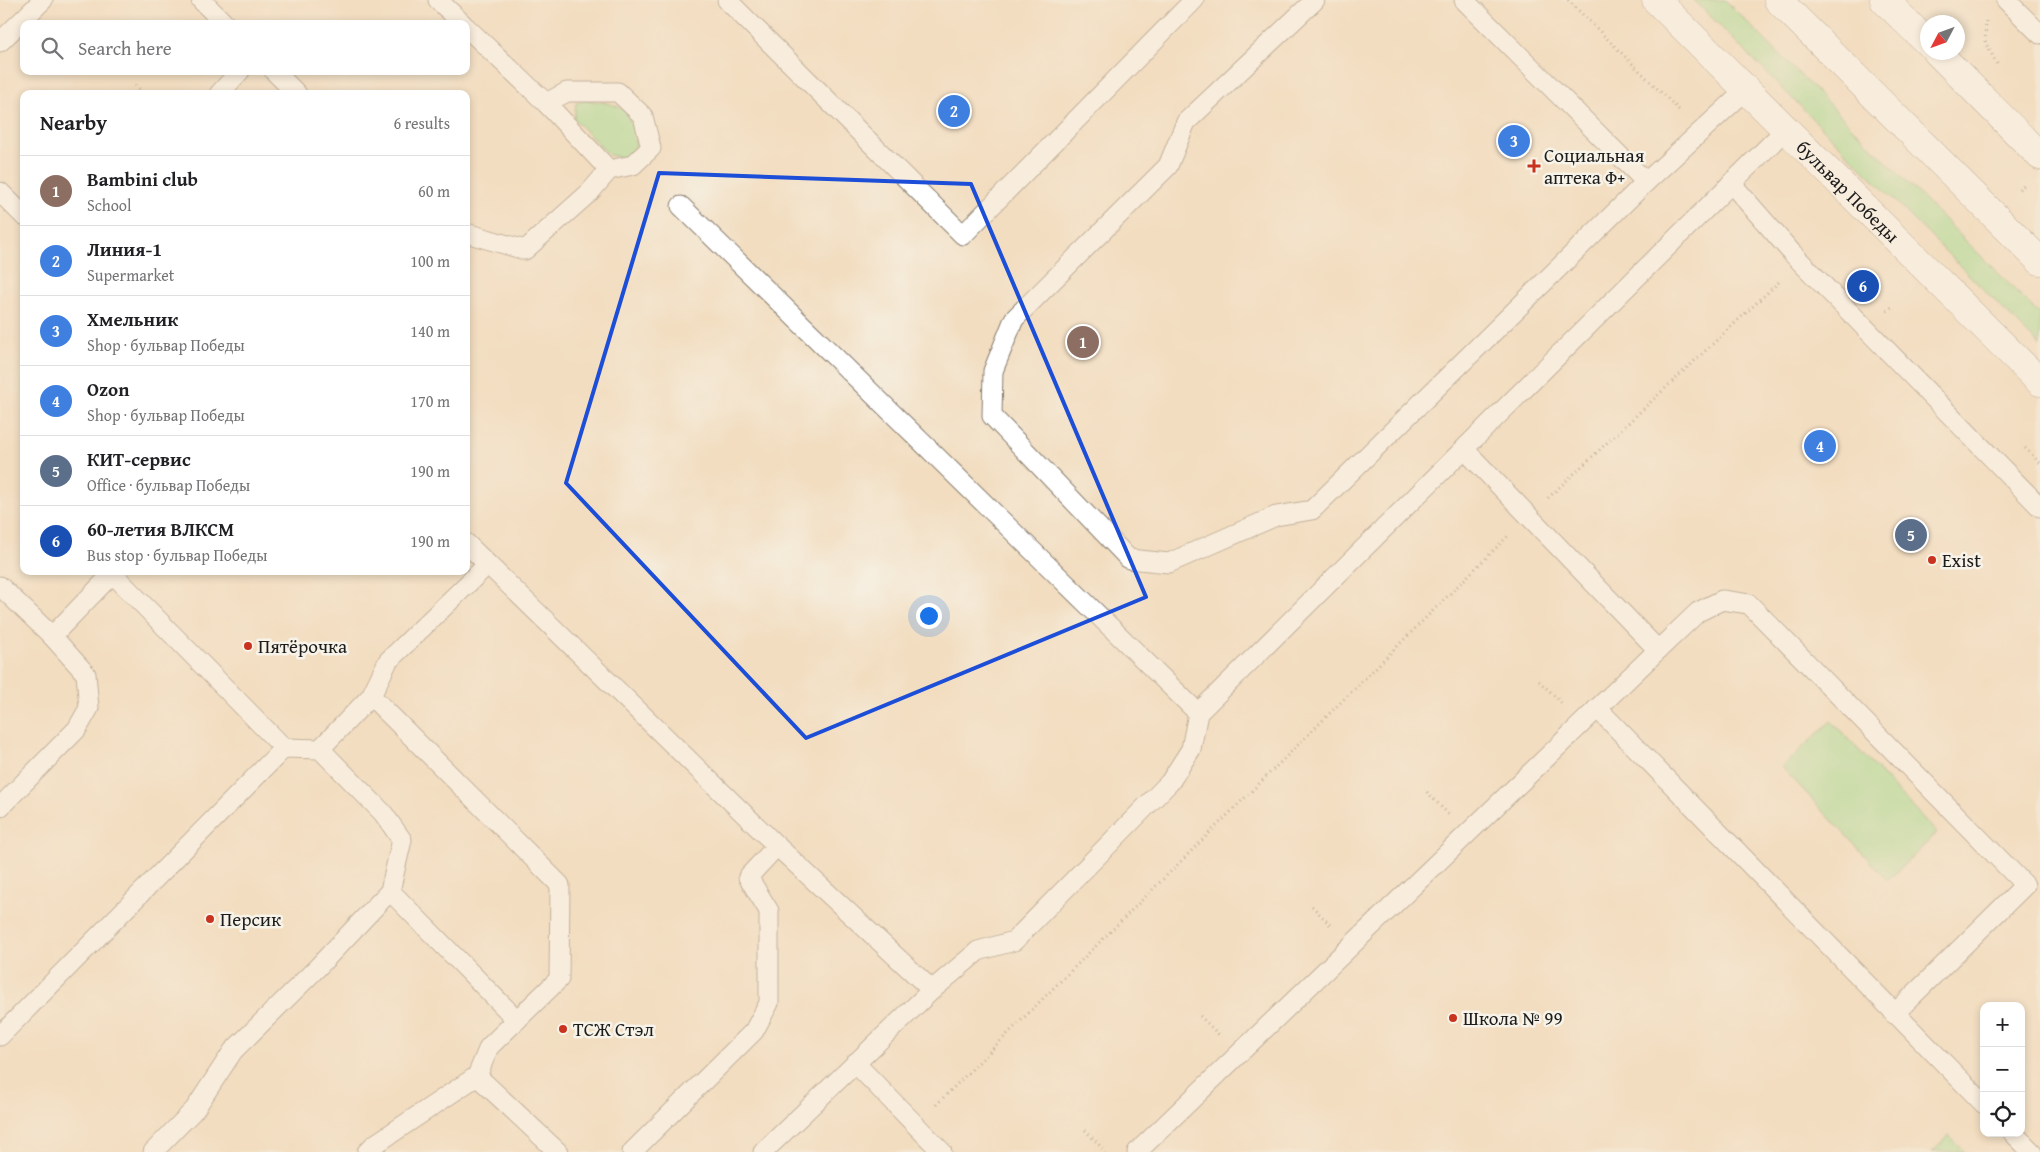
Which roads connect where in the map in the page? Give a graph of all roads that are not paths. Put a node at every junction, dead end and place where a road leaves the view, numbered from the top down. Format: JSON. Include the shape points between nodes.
{"nodes":[{"id":1,"x":44,"y":0,"type":"edge"},
{"id":2,"x":201,"y":0,"type":"edge"},
{"id":3,"x":438,"y":0,"type":"edge"},
{"id":4,"x":727,"y":0,"type":"edge"},
{"id":5,"x":1194,"y":0,"type":"edge"},
{"id":6,"x":1315,"y":0,"type":"edge"},
{"id":7,"x":1464,"y":0,"type":"edge"},
{"id":8,"x":1656,"y":0,"type":"edge"},
{"id":9,"x":1778,"y":0,"type":"edge"},
{"id":10,"x":2006,"y":0,"type":"edge"},
{"id":11,"x":1888,"y":1,"type":"edge"},
{"id":12,"x":23,"y":20,"type":"edge"},
{"id":13,"x":221,"y":20,"type":"edge"},
{"id":14,"x":459,"y":20,"type":"edge"},
{"id":15,"x":20,"y":23,"type":"edge"},
{"id":16,"x":470,"y":31,"type":"edge"},
{"id":17,"x":2040,"y":34,"type":"edge"},
{"id":18,"x":1920,"y":35,"type":"edge"},
{"id":19,"x":0,"y":42,"type":"edge"},
{"id":20,"x":1945,"y":60,"type":"edge"},
{"id":21,"x":236,"y":75,"type":"edge"},
{"id":22,"x":278,"y":75,"type":"edge"},
{"id":23,"x":223,"y":90,"type":"edge"},
{"id":24,"x":293,"y":90,"type":"edge"},
{"id":25,"x":1746,"y":90,"type":"junction"},
{"id":26,"x":546,"y":104,"type":"junction"},
{"id":27,"x":1786,"y":130,"type":"junction"},
{"id":28,"x":2040,"y":156,"type":"edge"},
{"id":29,"x":609,"y":170,"type":"junction"},
{"id":30,"x":1646,"y":182,"type":"junction"},
{"id":31,"x":1732,"y":183,"type":"junction"},
{"id":32,"x":0,"y":192,"type":"edge"},
{"id":33,"x":681,"y":206,"type":"dead end"},
{"id":34,"x":20,"y":212,"type":"edge"},
{"id":35,"x":470,"y":234,"type":"edge"},
{"id":36,"x":2040,"y":261,"type":"edge"},
{"id":37,"x":2040,"y":382,"type":"edge"},
{"id":38,"x":1464,"y":450,"type":"junction"},
{"id":39,"x":2040,"y":507,"type":"edge"},
{"id":40,"x":470,"y":547,"type":"edge"},
{"id":41,"x":487,"y":564,"type":"junction"},
{"id":42,"x":111,"y":575,"type":"edge"},
{"id":43,"x":117,"y":575,"type":"edge"},
{"id":44,"x":0,"y":586,"type":"edge"},
{"id":45,"x":52,"y":636,"type":"junction"},
{"id":46,"x":1658,"y":650,"type":"junction"},
{"id":47,"x":371,"y":696,"type":"junction"},
{"id":48,"x":1597,"y":708,"type":"junction"},
{"id":49,"x":1198,"y":713,"type":"junction"},
{"id":50,"x":284,"y":748,"type":"junction"},
{"id":51,"x":320,"y":749,"type":"junction"},
{"id":52,"x":0,"y":807,"type":"edge"},
{"id":53,"x":777,"y":846,"type":"junction"},
{"id":54,"x":390,"y":891,"type":"junction"},
{"id":55,"x":932,"y":990,"type":"junction"},
{"id":56,"x":1894,"y":1014,"type":"junction"},
{"id":57,"x":517,"y":1020,"type":"junction"},
{"id":58,"x":0,"y":1036,"type":"edge"},
{"id":59,"x":855,"y":1063,"type":"junction"},
{"id":60,"x":477,"y":1076,"type":"junction"},
{"id":61,"x":1980,"y":1100,"type":"edge"},
{"id":62,"x":2017,"y":1137,"type":"edge"},
{"id":63,"x":153,"y":1152,"type":"edge"},
{"id":64,"x":367,"y":1152,"type":"edge"},
{"id":65,"x":558,"y":1152,"type":"edge"},
{"id":66,"x":632,"y":1152,"type":"edge"},
{"id":67,"x":763,"y":1152,"type":"edge"},
{"id":68,"x":942,"y":1152,"type":"edge"},
{"id":69,"x":1138,"y":1152,"type":"edge"},
{"id":70,"x":2032,"y":1152,"type":"edge"}],
"edges":[{"from":1,"to":12,"type":"lane"},
{"from":2,"to":13,"type":"lane"},
{"from":3,"to":14,"type":"lane"},
{"from":4,"to":5,"type":"lane","via":[[962,235]]},
{"from":6,"to":30,"type":"lane","via":[[1186,122],[1168,166],[1014,320],[993,371],[992,416],[1129,559],[1169,564],[1276,516],[1312,510]]},
{"from":7,"to":30,"type":"lane"},
{"from":8,"to":25,"type":"main road","name":"бульвар Победы"},
{"from":9,"to":36,"type":"main road"},
{"from":10,"to":17,"type":"lane"},
{"from":11,"to":18,"type":"main road"},
{"from":15,"to":19,"type":"lane"},
{"from":16,"to":26,"type":"lane"},
{"from":20,"to":28,"type":"main road"},
{"from":21,"to":23,"type":"lane"},
{"from":22,"to":24,"type":"lane"},
{"from":25,"to":27,"type":"main road","name":"бульвар Победы"},
{"from":25,"to":30,"type":"lane"},
{"from":26,"to":29,"type":"lane"},
{"from":26,"to":29,"type":"lane","via":[[567,92],[618,92],[642,116],[651,148],[633,164]]},
{"from":27,"to":31,"type":"lane"},
{"from":27,"to":37,"type":"main road","name":"бульвар Победы"},
{"from":29,"to":35,"type":"lane","via":[[590,192],[525,250]]},
{"from":31,"to":38,"type":"lane"},
{"from":31,"to":39,"type":"lane","via":[[1801,262]]},
{"from":32,"to":34,"type":"lane"},
{"from":33,"to":49,"type":"lane"},
{"from":38,"to":46,"type":"lane"},
{"from":38,"to":49,"type":"lane"},
{"from":40,"to":41,"type":"lane"},
{"from":41,"to":47,"type":"lane","via":[[388,661]]},
{"from":41,"to":53,"type":"lane"},
{"from":42,"to":45,"type":"lane"},
{"from":43,"to":50,"type":"lane"},
{"from":44,"to":45,"type":"lane"},
{"from":45,"to":52,"type":"lane","via":[[86,674],[89,708],[77,729]]},
{"from":46,"to":48,"type":"lane"},
{"from":46,"to":56,"type":"lane","via":[[1698,612],[1722,600],[1749,604],[2025,885]]},
{"from":47,"to":51,"type":"lane"},
{"from":47,"to":57,"type":"lane","via":[[560,885],[559,979]]},
{"from":48,"to":56,"type":"lane"},
{"from":48,"to":69,"type":"lane"},
{"from":49,"to":55,"type":"lane","via":[[1191,749],[1170,782],[1014,941],[978,951]]},
{"from":50,"to":51,"type":"lane"},
{"from":50,"to":58,"type":"lane"},
{"from":51,"to":54,"type":"lane","via":[[383,813],[402,840]]},
{"from":53,"to":55,"type":"lane"},
{"from":53,"to":66,"type":"lane","via":[[748,878],[769,911],[769,1002],[754,1030]]},
{"from":54,"to":57,"type":"lane"},
{"from":54,"to":63,"type":"lane","via":[[233,1052],[195,1109]]},
{"from":55,"to":59,"type":"lane"},
{"from":56,"to":61,"type":"lane"},
{"from":57,"to":60,"type":"lane","via":[[488,1047]]},
{"from":59,"to":67,"type":"lane"},
{"from":59,"to":68,"type":"lane"},
{"from":60,"to":64,"type":"lane"},
{"from":60,"to":65,"type":"lane"},
{"from":62,"to":70,"type":"lane"}]}
